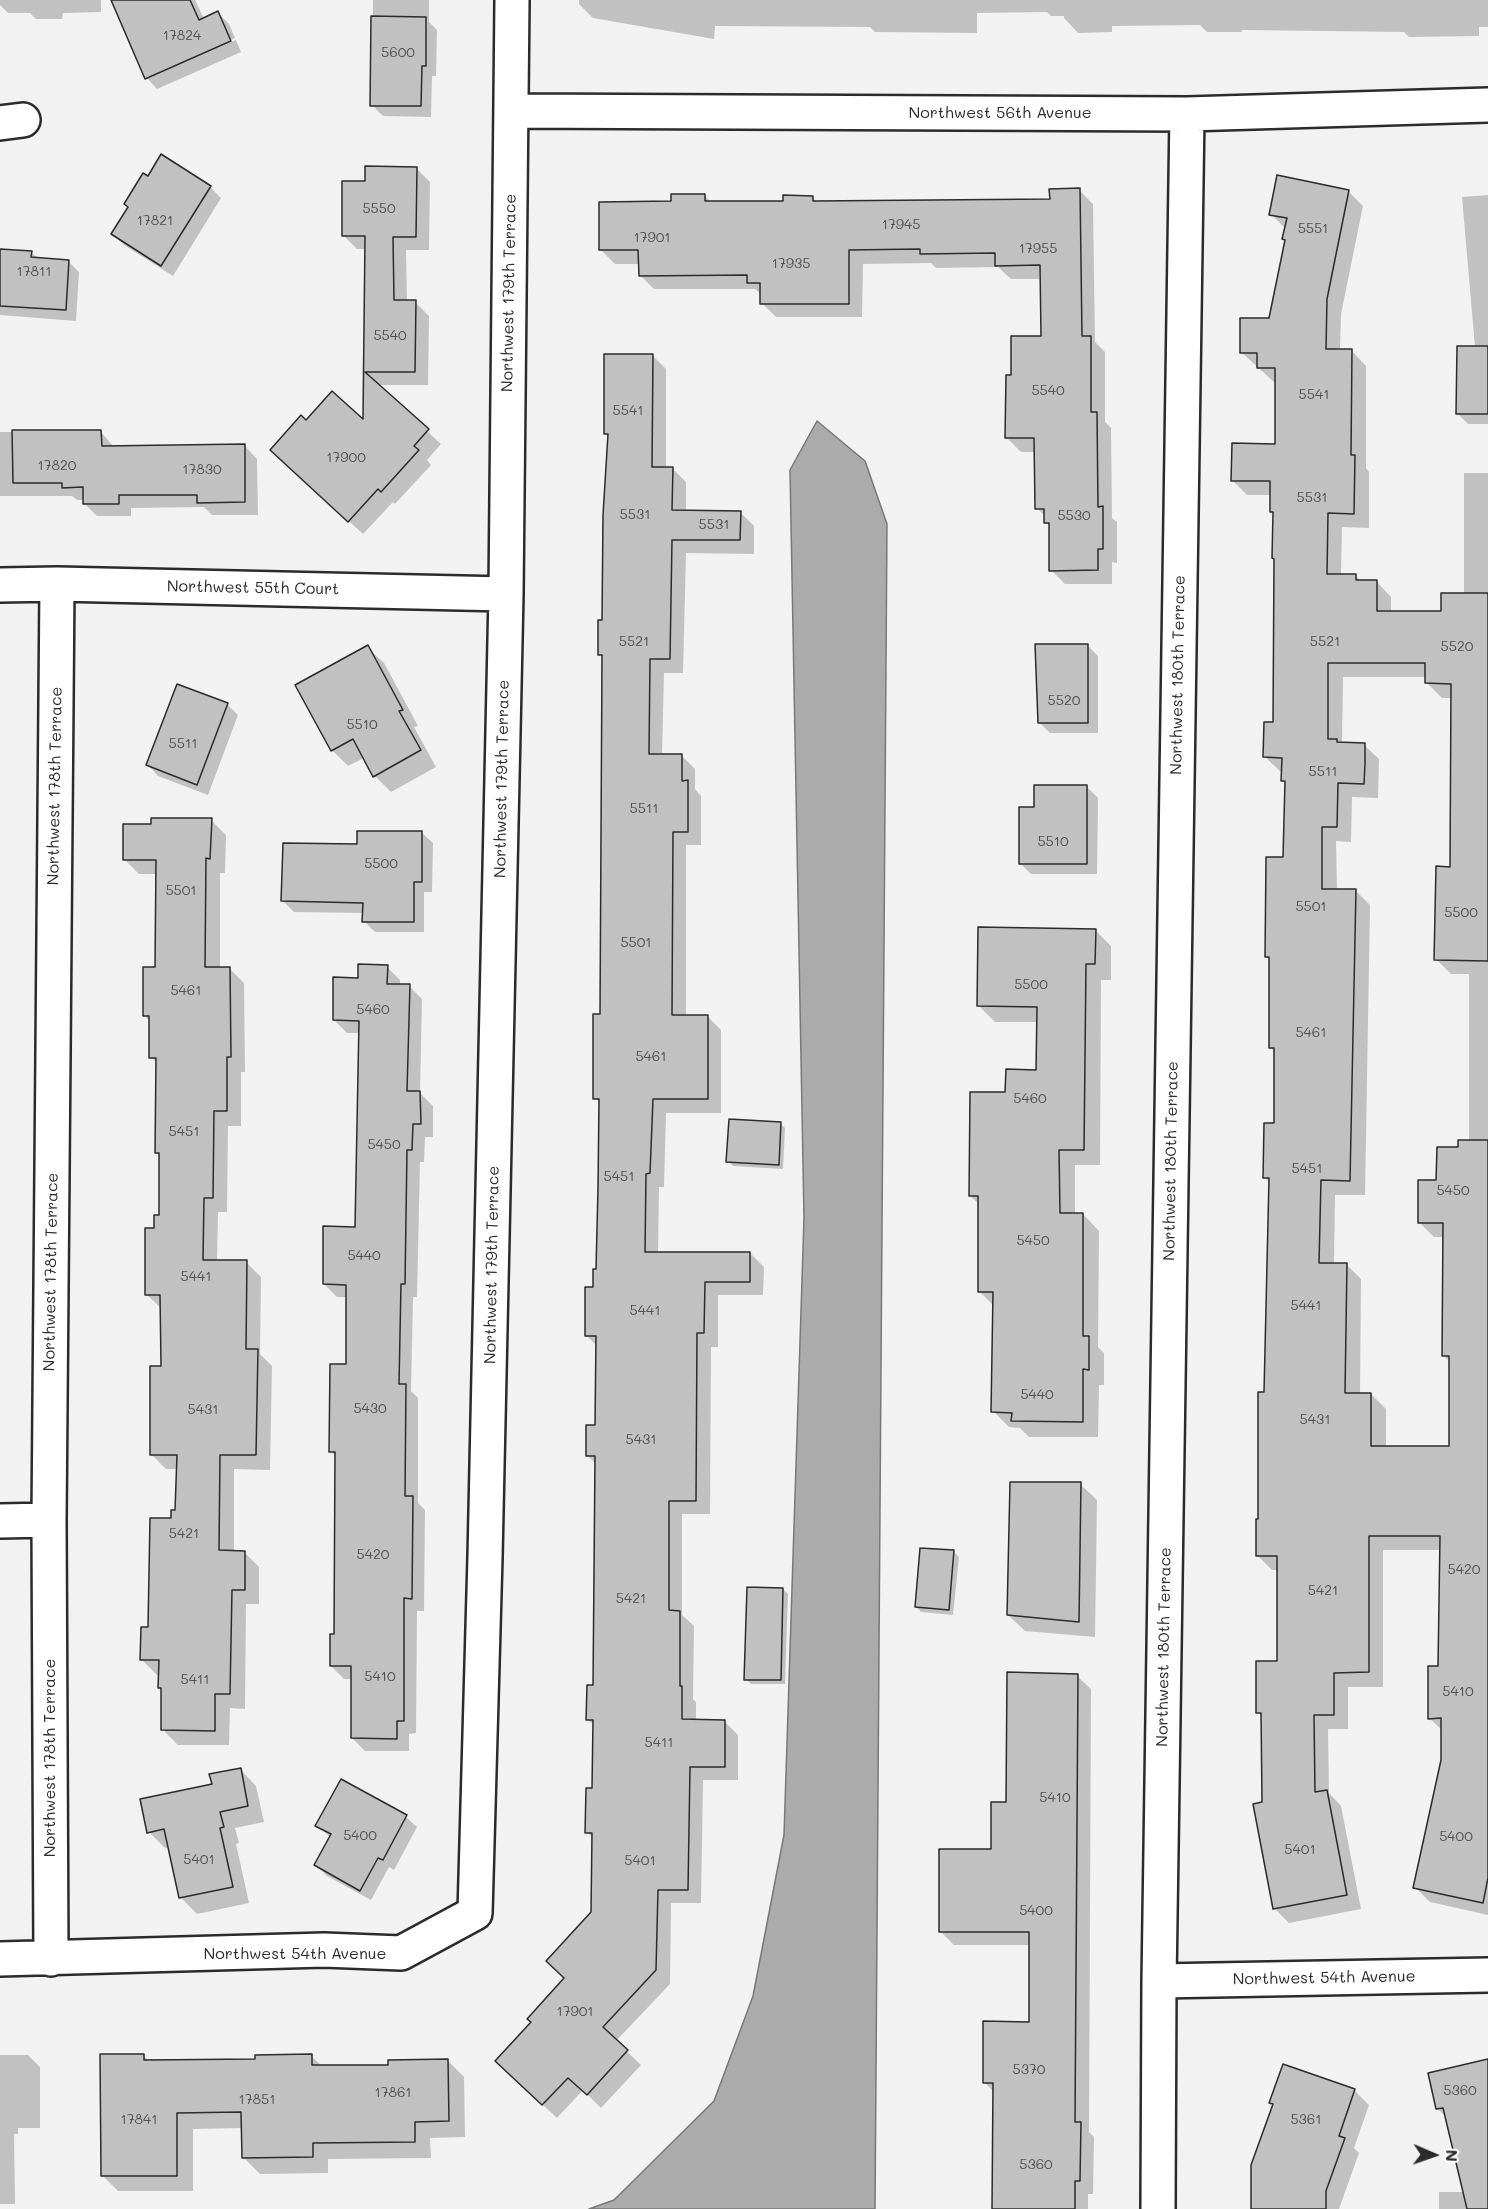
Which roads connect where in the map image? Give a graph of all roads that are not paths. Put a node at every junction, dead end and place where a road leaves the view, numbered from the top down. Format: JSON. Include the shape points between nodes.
{"nodes":[{"id":1,"x":512,"y":0,"type":"edge"},
{"id":2,"x":1488,"y":105,"type":"edge"},
{"id":3,"x":511,"y":111,"type":"junction"},
{"id":4,"x":1187,"y":114,"type":"junction"},
{"id":5,"x":57,"y":584,"type":"junction"},
{"id":6,"x":0,"y":585,"type":"edge"},
{"id":7,"x":506,"y":594,"type":"junction"},
{"id":8,"x":49,"y":1520,"type":"junction"},
{"id":9,"x":0,"y":1521,"type":"edge"},
{"id":10,"x":485,"y":1557,"type":"joint"},
{"id":11,"x":0,"y":1959,"type":"edge"},
{"id":12,"x":51,"y":1959,"type":"junction"},
{"id":13,"x":1488,"y":1975,"type":"edge"},
{"id":14,"x":1159,"y":1981,"type":"junction"},
{"id":15,"x":1158,"y":2209,"type":"edge"}],
"edges":[{"from":1,"to":3,"type":"street","name":"Northwest 179th Terrace"},
{"from":2,"to":4,"type":"street","name":"Northwest 56th Avenue"},
{"from":3,"to":4,"type":"street","name":"Northwest 56th Avenue"},
{"from":3,"to":7,"type":"street","name":"Northwest 179th Terrace"},
{"from":4,"to":14,"type":"street","name":"Northwest 180th Terrace"},
{"from":5,"to":6,"type":"street","name":"Northwest 55th Court"},
{"from":5,"to":7,"type":"street","name":"Northwest 55th Court"},
{"from":5,"to":8,"type":"street","name":"Northwest 178th Terrace"},
{"from":7,"to":10,"type":"street","name":"Northwest 179th Terrace"},
{"from":8,"to":9,"type":"street"},
{"from":8,"to":12,"type":"street","name":"Northwest 178th Terrace"},
{"from":10,"to":12,"type":"street","name":"Northwest 54th Avenue","via":[[475,1913],[401,1953],[324,1950]]},
{"from":11,"to":12,"type":"street","name":"Northwest 54th Avenue"},
{"from":13,"to":14,"type":"street","name":"Northwest 54th Avenue"},
{"from":14,"to":15,"type":"street","name":"Northwest 180th Terrace"}]}
